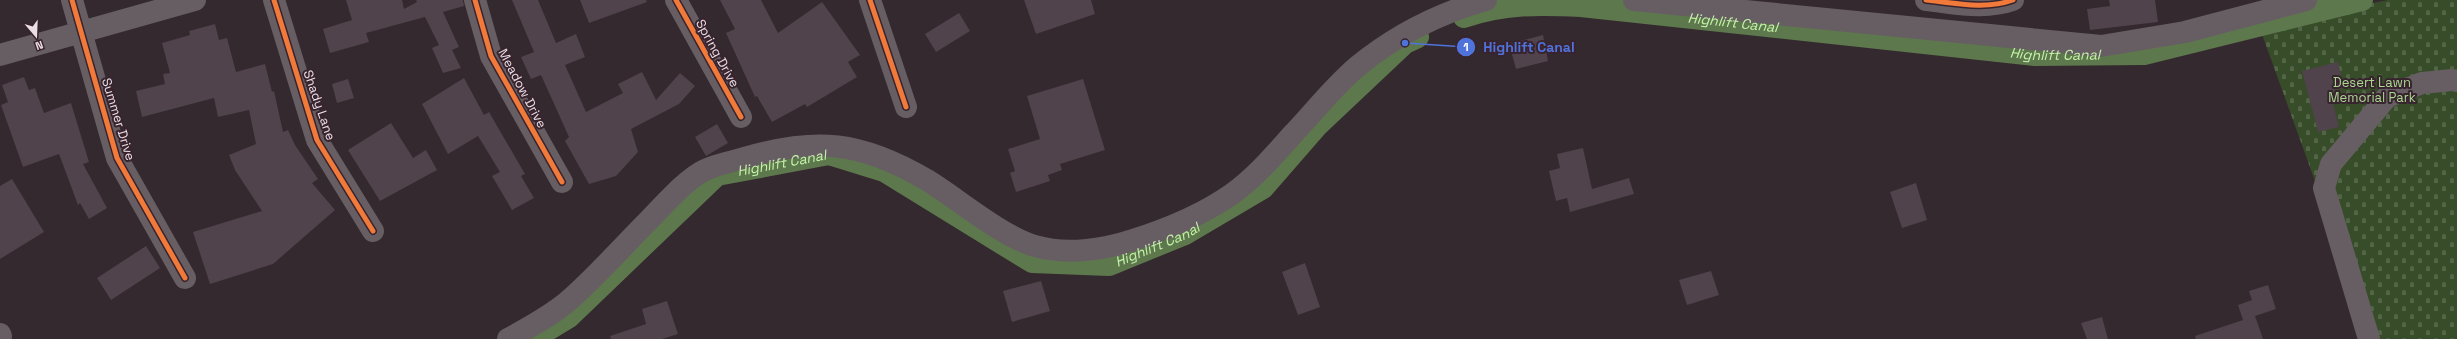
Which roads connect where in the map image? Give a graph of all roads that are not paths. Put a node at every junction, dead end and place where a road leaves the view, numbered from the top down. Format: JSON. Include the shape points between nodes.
{"nodes":[{"id":1,"x":72,"y":0,"type":"edge"},
{"id":2,"x":194,"y":0,"type":"edge"},
{"id":3,"x":274,"y":0,"type":"edge"},
{"id":4,"x":475,"y":0,"type":"edge"},
{"id":5,"x":676,"y":0,"type":"edge"},
{"id":6,"x":870,"y":0,"type":"edge"},
{"id":7,"x":1486,"y":0,"type":"edge"},
{"id":8,"x":1634,"y":0,"type":"edge"},
{"id":9,"x":1926,"y":0,"type":"edge"},
{"id":10,"x":2014,"y":0,"type":"edge"},
{"id":11,"x":2306,"y":0,"type":"edge"},
{"id":12,"x":82,"y":32,"type":"junction"},
{"id":13,"x":0,"y":54,"type":"edge"},
{"id":14,"x":2457,"y":81,"type":"edge"},
{"id":15,"x":906,"y":107,"type":"dead end"},
{"id":16,"x":741,"y":117,"type":"dead end"},
{"id":17,"x":562,"y":182,"type":"dead end"},
{"id":18,"x":373,"y":231,"type":"dead end"},
{"id":19,"x":185,"y":278,"type":"dead end"},
{"id":20,"x":508,"y":339,"type":"edge"},
{"id":21,"x":2369,"y":339,"type":"edge"}],
"edges":[{"from":1,"to":12,"type":"street","name":"Summer Drive"},
{"from":2,"to":12,"type":"street"},
{"from":3,"to":18,"type":"street","name":"Shady Lane","via":[[317,140]]},
{"from":4,"to":17,"type":"street","name":"Meadow Drive","via":[[491,56]]},
{"from":5,"to":16,"type":"street","name":"Spring Drive"},
{"from":6,"to":15,"type":"street"},
{"from":7,"to":20,"type":"street","via":[[1416,27],[1395,40],[1358,67],[1255,175],[1233,193],[1190,218],[1159,232],[1130,242],[1092,250],[1061,250],[1035,246],[1012,235],[927,180],[898,166],[860,150],[830,144],[796,145],[703,170],[567,302]]},
{"from":8,"to":11,"type":"street","via":[[2101,46],[2185,32]]},
{"from":9,"to":10,"type":"street","via":[[1978,6]]},
{"from":12,"to":13,"type":"street"},
{"from":12,"to":19,"type":"street","name":"Summer Drive","via":[[117,158]]},
{"from":14,"to":21,"type":"street","via":[[2422,83],[2387,96],[2331,164],[2324,188]]}]}
